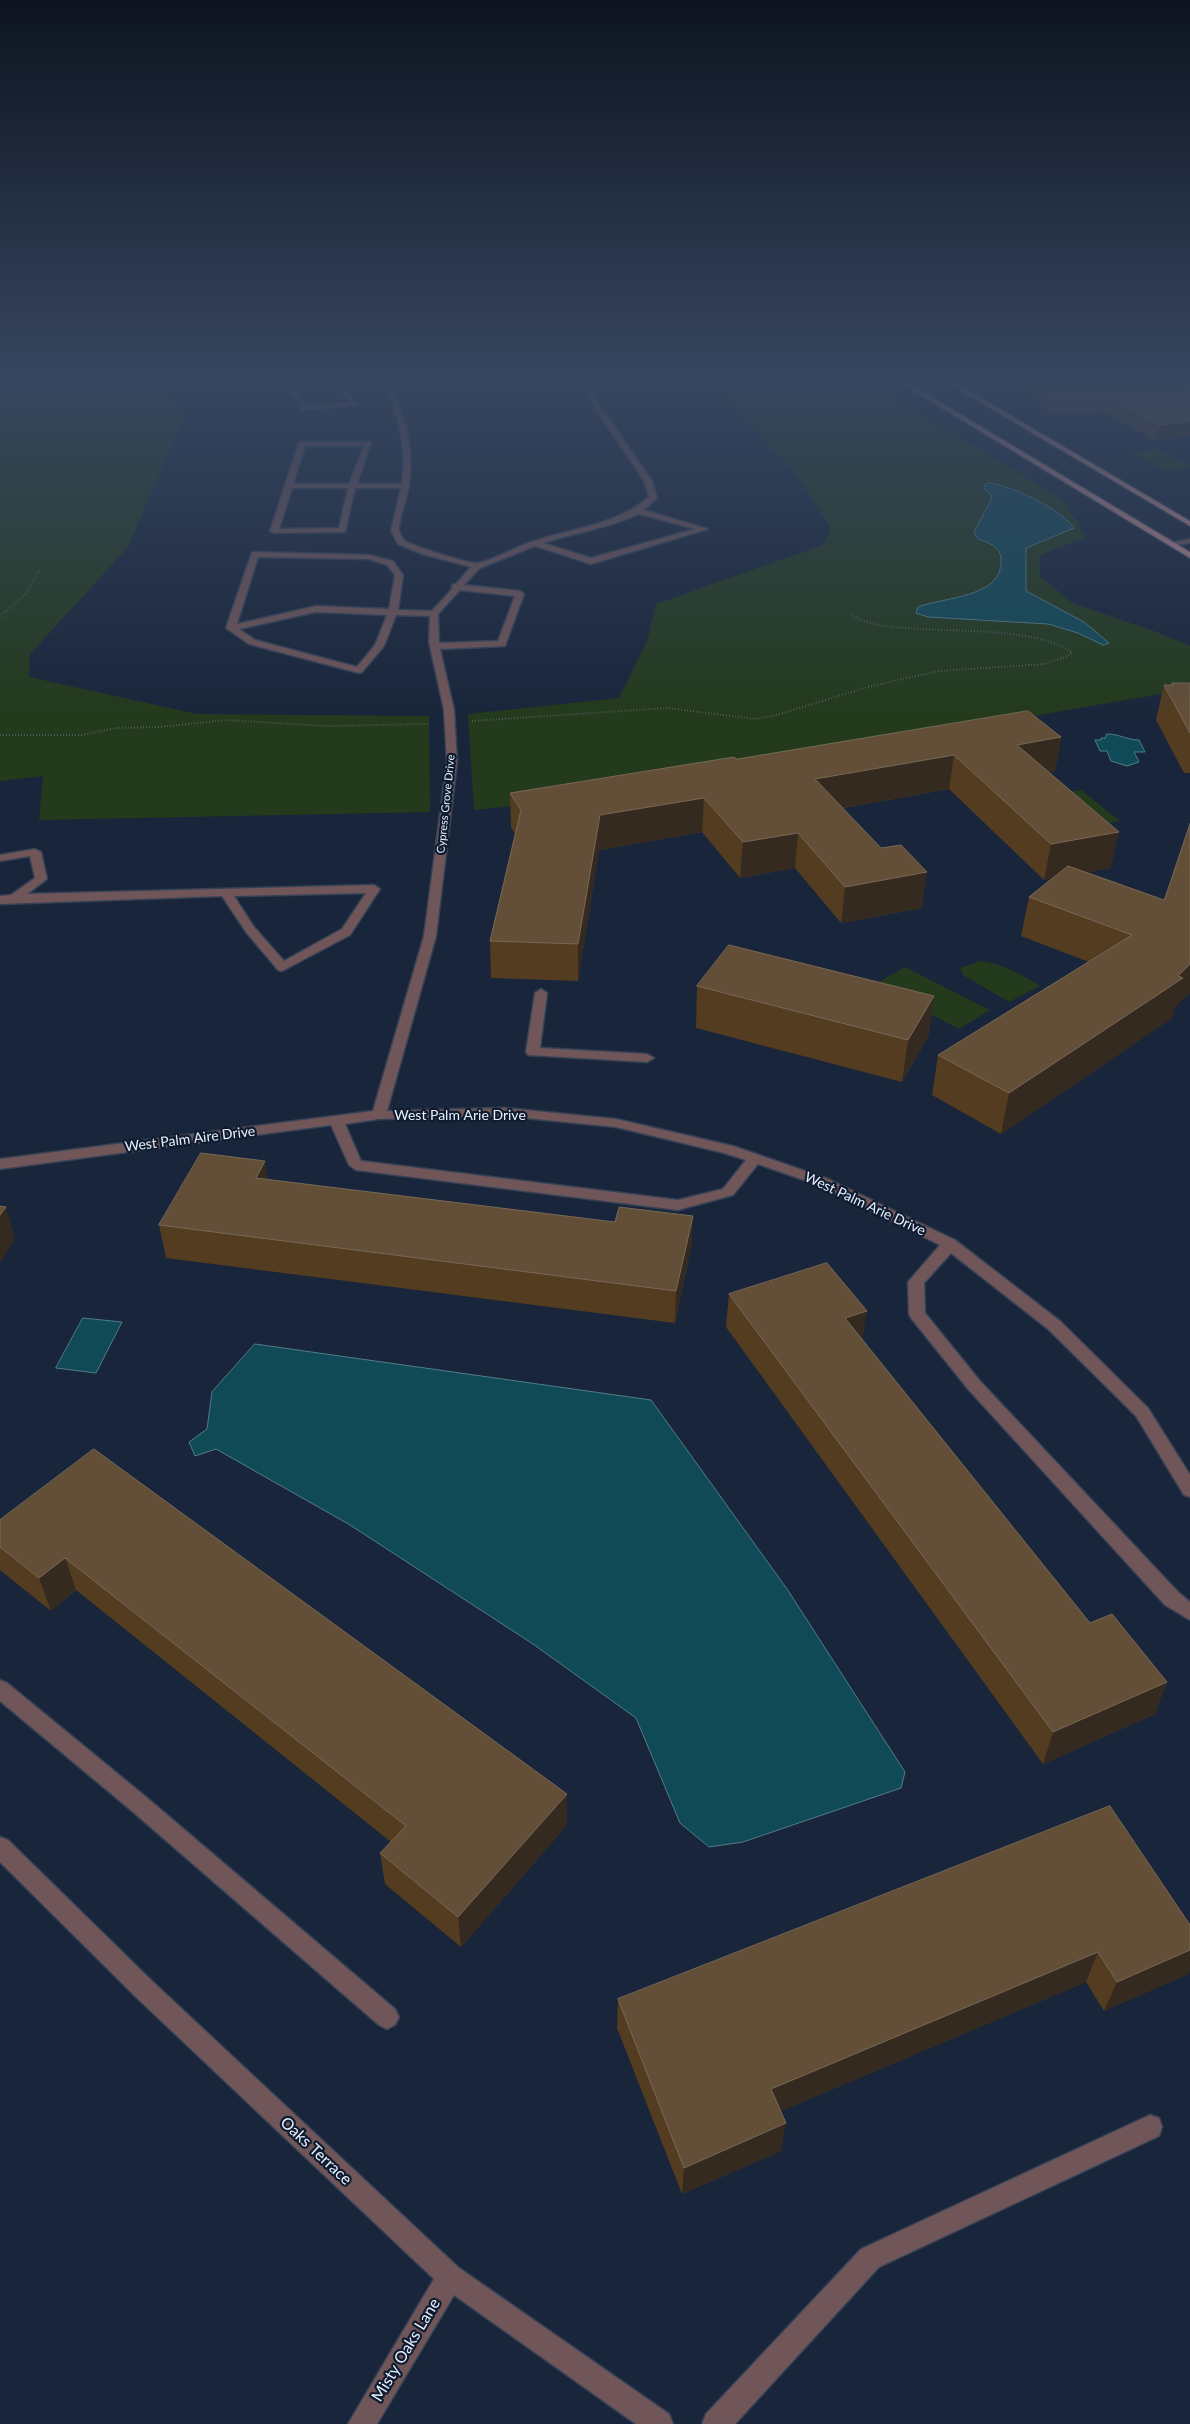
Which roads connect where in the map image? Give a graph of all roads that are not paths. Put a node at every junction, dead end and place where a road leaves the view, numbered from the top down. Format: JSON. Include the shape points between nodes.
{"nodes":[{"id":1,"x":287,"y":491,"type":"edge"},
{"id":2,"x":351,"y":491,"type":"edge"},
{"id":3,"x":404,"y":491,"type":"edge"},
{"id":4,"x":651,"y":491,"type":"edge"},
{"id":5,"x":1083,"y":491,"type":"edge"},
{"id":6,"x":1134,"y":491,"type":"edge"},
{"id":7,"x":638,"y":510,"type":"junction"},
{"id":8,"x":1190,"y":524,"type":"edge"},
{"id":9,"x":1190,"y":541,"type":"edge"},
{"id":10,"x":535,"y":543,"type":"junction"},
{"id":11,"x":1171,"y":544,"type":"junction"},
{"id":12,"x":1190,"y":556,"type":"edge"},
{"id":13,"x":477,"y":566,"type":"junction"},
{"id":14,"x":455,"y":588,"type":"junction"},
{"id":15,"x":393,"y":612,"type":"junction"},
{"id":16,"x":434,"y":614,"type":"junction"},
{"id":17,"x":231,"y":628,"type":"junction"},
{"id":18,"x":435,"y":646,"type":"junction"},
{"id":19,"x":0,"y":858,"type":"edge"},
{"id":20,"x":225,"y":892,"type":"junction"},
{"id":21,"x":14,"y":898,"type":"junction"},
{"id":22,"x":0,"y":900,"type":"edge"},
{"id":23,"x":540,"y":993,"type":"dead end"},
{"id":24,"x":647,"y":1058,"type":"dead end"},
{"id":25,"x":379,"y":1115,"type":"junction"},
{"id":26,"x":336,"y":1120,"type":"junction"},
{"id":27,"x":755,"y":1158,"type":"junction"},
{"id":28,"x":0,"y":1164,"type":"edge"},
{"id":29,"x":950,"y":1244,"type":"junction"},
{"id":30,"x":1190,"y":1490,"type":"edge"},
{"id":31,"x":1190,"y":1612,"type":"edge"},
{"id":32,"x":0,"y":1689,"type":"edge"},
{"id":33,"x":0,"y":1847,"type":"edge"},
{"id":34,"x":387,"y":2017,"type":"dead end"},
{"id":35,"x":1150,"y":2127,"type":"dead end"},
{"id":36,"x":450,"y":2277,"type":"junction"},
{"id":37,"x":362,"y":2424,"type":"edge"},
{"id":38,"x":659,"y":2424,"type":"edge"},
{"id":39,"x":716,"y":2424,"type":"edge"}],
"edges":[{"from":1,"to":2,"type":"street","via":[[274,531],[342,530]]},
{"from":3,"to":13,"type":"street","via":[[395,531],[401,542],[424,552]]},
{"from":4,"to":7,"type":"street","via":[[653,498]]},
{"from":5,"to":11,"type":"main road"},
{"from":6,"to":8,"type":"main road"},
{"from":7,"to":10,"type":"street","via":[[618,521]]},
{"from":7,"to":10,"type":"street","via":[[704,529],[591,561]]},
{"from":9,"to":11,"type":"street"},
{"from":10,"to":13,"type":"street"},
{"from":11,"to":12,"type":"main road"},
{"from":13,"to":14,"type":"street"},
{"from":14,"to":16,"type":"street"},
{"from":14,"to":18,"type":"street","via":[[520,594],[502,644]]},
{"from":15,"to":16,"type":"street"},
{"from":15,"to":17,"type":"street","via":[[316,608]]},
{"from":15,"to":17,"type":"street","via":[[379,646],[359,670],[252,642]]},
{"from":15,"to":17,"type":"street","via":[[400,575],[390,563],[369,557],[255,554]]},
{"from":16,"to":18,"type":"street","name":"Cypress Grove Drive"},
{"from":18,"to":25,"type":"street","name":"Cypress Grove Drive","via":[[450,722],[452,762],[430,936]]},
{"from":19,"to":21,"type":"street","via":[[35,852],[41,879]]},
{"from":20,"to":20,"type":"street","via":[[344,889],[374,889],[346,932],[282,968]]},
{"from":20,"to":21,"type":"street"},
{"from":21,"to":22,"type":"street"},
{"from":23,"to":24,"type":"street","via":[[532,1052]]},
{"from":25,"to":26,"type":"street","name":"West Palm Aire Drive"},
{"from":25,"to":27,"type":"street","name":"West Palm Arie Drive","via":[[504,1112],[616,1124]]},
{"from":26,"to":27,"type":"street","via":[[356,1165],[678,1205],[728,1192]]},
{"from":26,"to":28,"type":"street","name":"West Palm Aire Drive"},
{"from":27,"to":29,"type":"street","name":"West Palm Arie Drive","via":[[823,1182]]},
{"from":29,"to":30,"type":"street","name":"West Palm Arie Drive","via":[[1054,1325],[1142,1412]]},
{"from":29,"to":31,"type":"street","via":[[916,1282],[917,1314],[974,1385],[1172,1599]]},
{"from":32,"to":34,"type":"street"},
{"from":33,"to":36,"type":"street","name":"Oaks Terrace","via":[[144,1989]]},
{"from":35,"to":39,"type":"street","via":[[870,2258]]},
{"from":36,"to":37,"type":"street","name":"Misty Oaks Lane"},
{"from":36,"to":38,"type":"street","name":"Oaks Terrace"}]}
